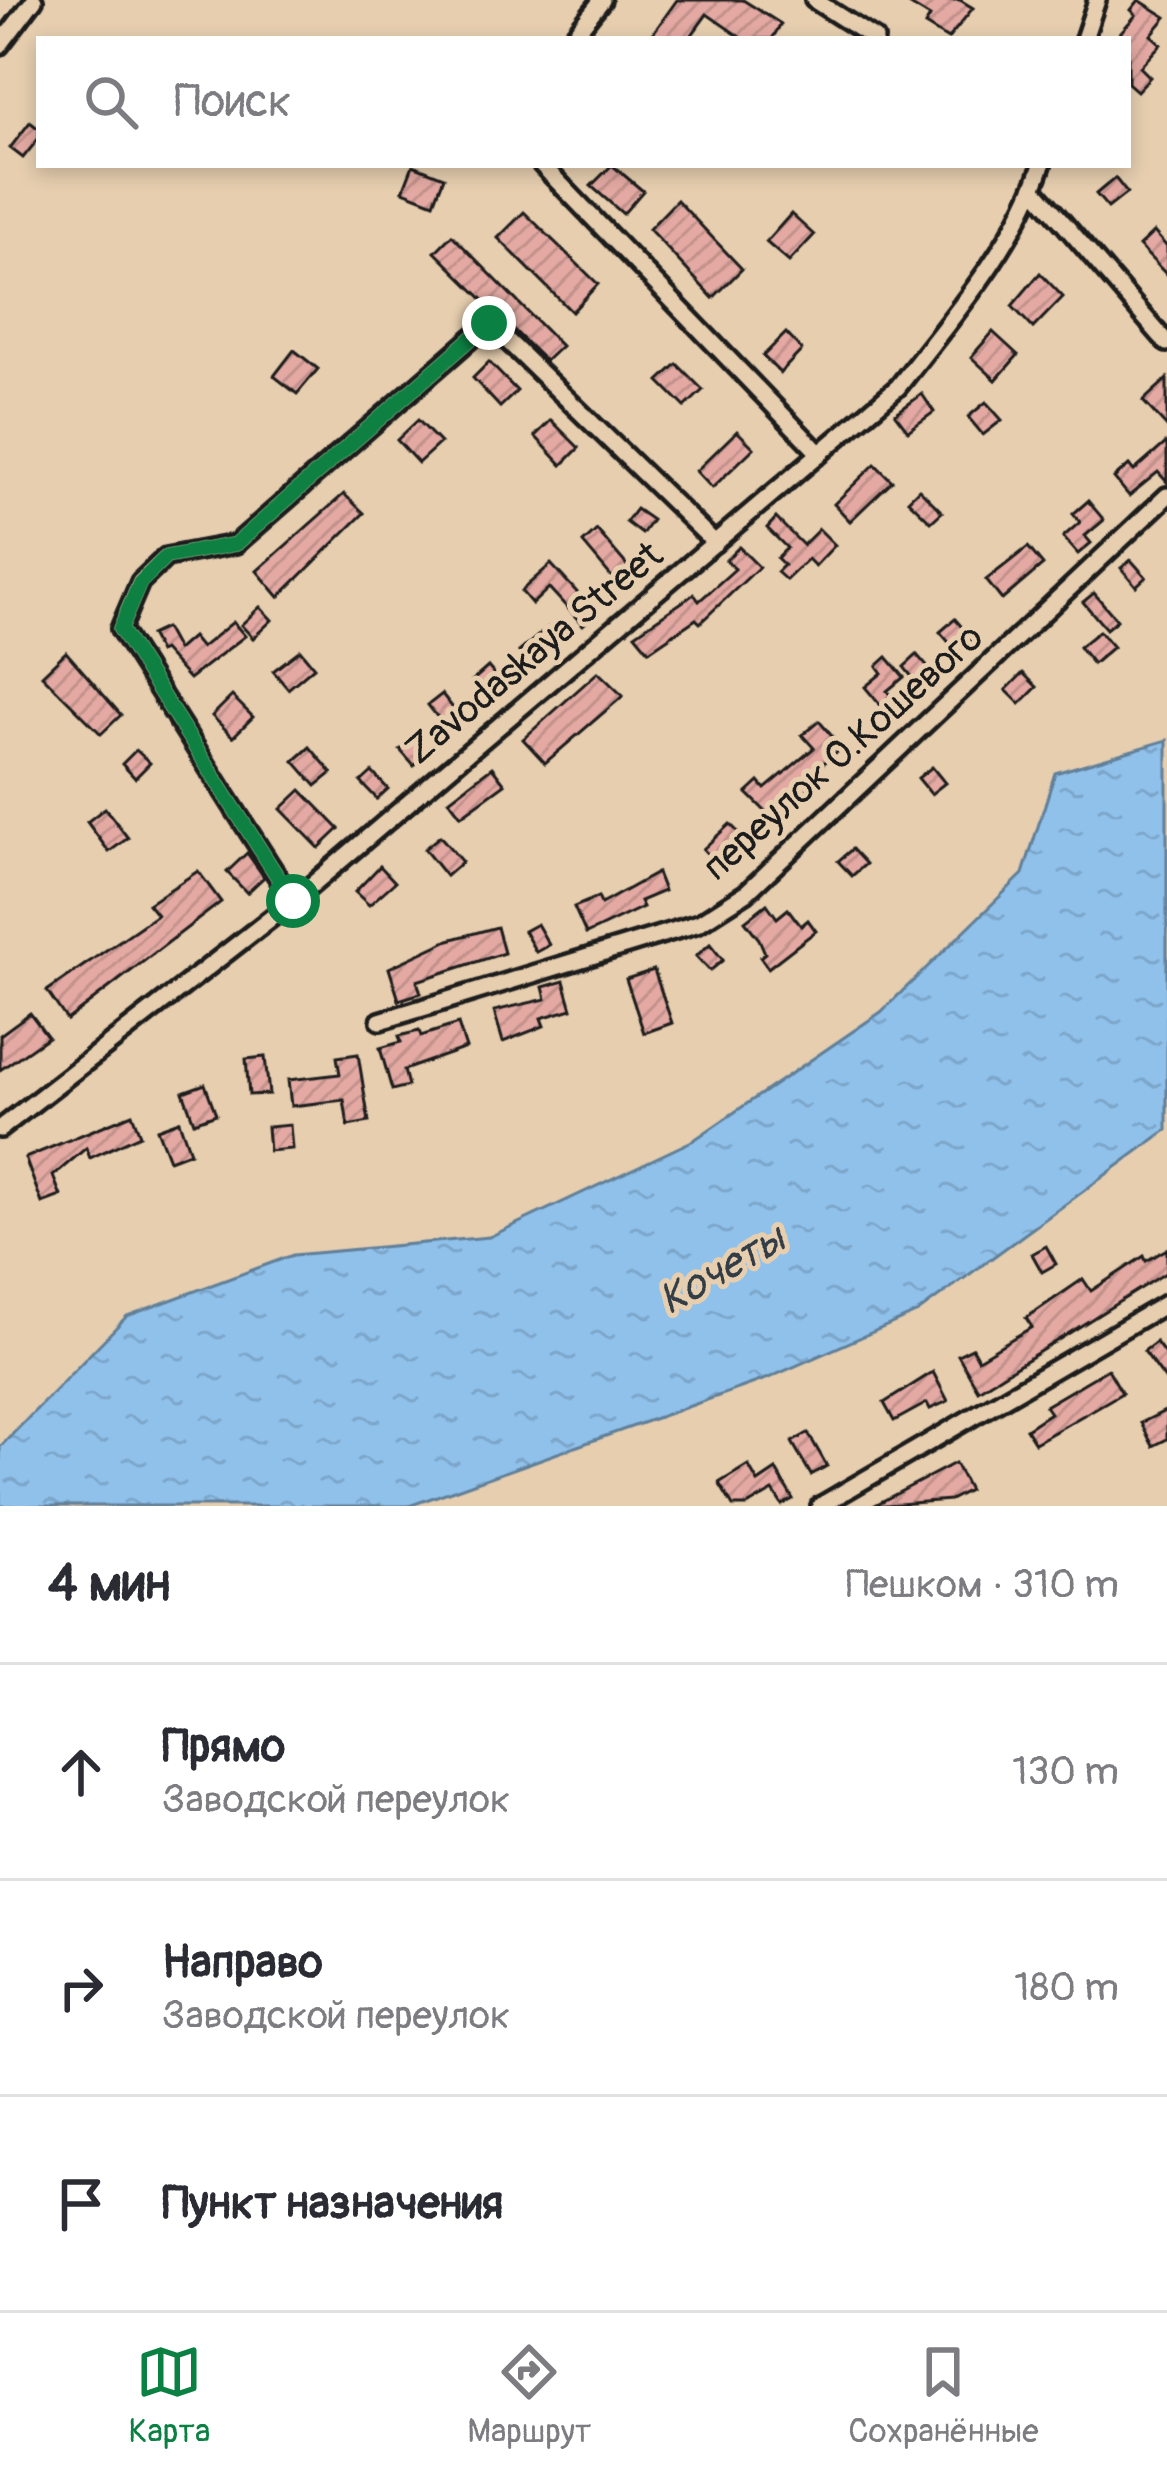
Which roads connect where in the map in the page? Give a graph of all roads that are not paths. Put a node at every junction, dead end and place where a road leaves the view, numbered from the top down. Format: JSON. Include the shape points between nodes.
{"nodes":[{"id":1,"x":34,"y":0,"type":"edge"},
{"id":2,"x":602,"y":0,"type":"edge"},
{"id":3,"x":814,"y":0,"type":"edge"},
{"id":4,"x":1097,"y":0,"type":"edge"},
{"id":5,"x":573,"y":36,"type":"edge"},
{"id":6,"x":869,"y":36,"type":"edge"},
{"id":7,"x":1085,"y":36,"type":"edge"},
{"id":8,"x":0,"y":45,"type":"edge"},
{"id":9,"x":545,"y":168,"type":"edge"},
{"id":10,"x":1041,"y":168,"type":"edge"},
{"id":11,"x":1034,"y":189,"type":"junction"},
{"id":12,"x":1167,"y":344,"type":"edge"},
{"id":13,"x":820,"y":454,"type":"junction"},
{"id":14,"x":1167,"y":496,"type":"edge"},
{"id":15,"x":715,"y":543,"type":"junction"},
{"id":16,"x":293,"y":901,"type":"junction"},
{"id":17,"x":380,"y":1022,"type":"dead end"},
{"id":18,"x":0,"y":1129,"type":"edge"},
{"id":19,"x":1167,"y":1303,"type":"edge"},
{"id":20,"x":820,"y":1506,"type":"edge"}],
"edges":[{"from":1,"to":8,"type":"street"},
{"from":2,"to":5,"type":"street"},
{"from":3,"to":6,"type":"street"},
{"from":4,"to":7,"type":"street"},
{"from":9,"to":13,"type":"street"},
{"from":10,"to":11,"type":"street","name":"Zavodaskaya Street"},
{"from":11,"to":12,"type":"street"},
{"from":11,"to":13,"type":"street","name":"Zavodaskaya Street","via":[[898,387]]},
{"from":13,"to":15,"type":"street","name":"Zavodaskaya Street"},
{"from":14,"to":17,"type":"street","name":"переулок О.Кошевого","via":[[746,893],[699,922]]},
{"from":15,"to":16,"type":"street","name":"Zavodaskaya Street"},
{"from":15,"to":16,"type":"street","via":[[489,323],[236,544],[166,557],[140,583],[120,629]]},
{"from":16,"to":18,"type":"street","name":"Zavodaskaya Street"},
{"from":19,"to":20,"type":"street"}]}
